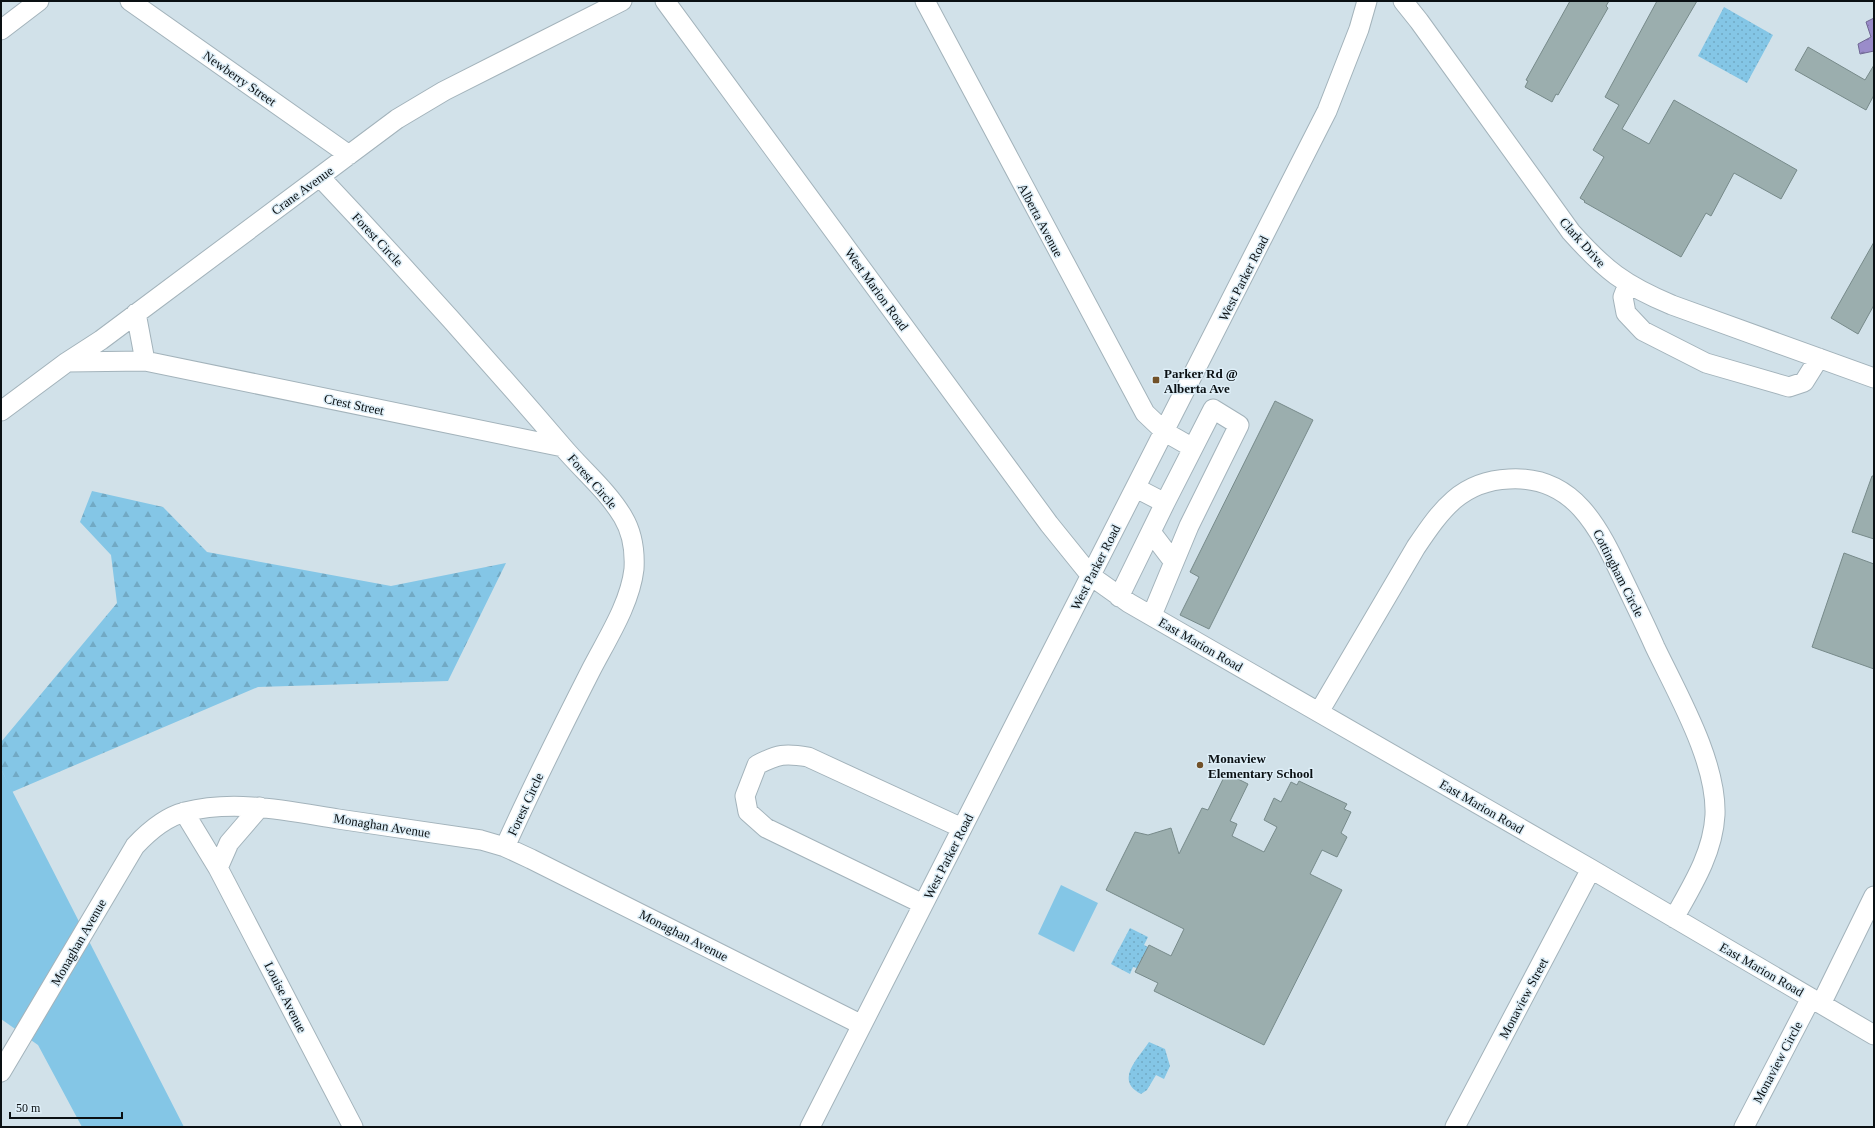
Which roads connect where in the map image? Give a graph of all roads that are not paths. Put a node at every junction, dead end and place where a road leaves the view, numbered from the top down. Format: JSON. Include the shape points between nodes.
{"nodes":[{"id":1,"x":39,"y":1,"type":"edge"},
{"id":2,"x":130,"y":1,"type":"edge"},
{"id":3,"x":622,"y":1,"type":"edge"},
{"id":4,"x":665,"y":1,"type":"edge"},
{"id":5,"x":926,"y":1,"type":"edge"},
{"id":6,"x":1367,"y":1,"type":"edge"},
{"id":7,"x":1403,"y":1,"type":"edge"},
{"id":8,"x":1,"y":30,"type":"edge"},
{"id":9,"x":349,"y":155,"type":"junction"},
{"id":10,"x":320,"y":177,"type":"junction"},
{"id":11,"x":1628,"y":284,"type":"junction"},
{"id":12,"x":136,"y":313,"type":"junction"},
{"id":13,"x":1819,"y":358,"type":"junction"},
{"id":14,"x":145,"y":361,"type":"junction"},
{"id":15,"x":67,"y":362,"type":"junction"},
{"id":16,"x":1874,"y":378,"type":"edge"},
{"id":17,"x":1,"y":411,"type":"edge"},
{"id":18,"x":1165,"y":432,"type":"junction"},
{"id":19,"x":563,"y":447,"type":"junction"},
{"id":20,"x":1193,"y":448,"type":"junction"},
{"id":21,"x":1136,"y":488,"type":"junction"},
{"id":22,"x":1164,"y":503,"type":"junction"},
{"id":23,"x":1151,"y":532,"type":"junction"},
{"id":24,"x":1173,"y":561,"type":"junction"},
{"id":25,"x":1091,"y":576,"type":"junction"},
{"id":26,"x":1119,"y":597,"type":"junction"},
{"id":27,"x":1152,"y":616,"type":"junction"},
{"id":28,"x":1319,"y":712,"type":"junction"},
{"id":29,"x":260,"y":807,"type":"junction"},
{"id":30,"x":184,"y":812,"type":"junction"},
{"id":31,"x":962,"y":828,"type":"junction"},
{"id":32,"x":505,"y":847,"type":"junction"},
{"id":33,"x":218,"y":868,"type":"junction"},
{"id":34,"x":1591,"y":869,"type":"junction"},
{"id":35,"x":1874,"y":896,"type":"edge"},
{"id":36,"x":923,"y":904,"type":"junction"},
{"id":37,"x":1674,"y":918,"type":"junction"},
{"id":38,"x":1816,"y":1001,"type":"junction"},
{"id":39,"x":862,"y":1025,"type":"junction"},
{"id":40,"x":1874,"y":1035,"type":"edge"},
{"id":41,"x":1,"y":1072,"type":"edge"},
{"id":42,"x":353,"y":1127,"type":"edge"},
{"id":43,"x":810,"y":1127,"type":"edge"},
{"id":44,"x":1455,"y":1127,"type":"edge"},
{"id":45,"x":1744,"y":1127,"type":"edge"}],
"edges":[{"from":1,"to":8,"type":"street"},
{"from":2,"to":9,"type":"street","name":"Newberry Street"},
{"from":3,"to":9,"type":"street","name":"Crane Avenue","via":[[444,91],[397,119]]},
{"from":4,"to":25,"type":"street","name":"West Marion Road","via":[[1049,524]]},
{"from":5,"to":18,"type":"street","name":"Alberta Avenue","via":[[1145,413]]},
{"from":6,"to":18,"type":"street","name":"West Parker Road","via":[[1359,29],[1327,111]]},
{"from":7,"to":11,"type":"street","name":"Clark Drive","via":[[1571,232],[1596,260]]},
{"from":9,"to":10,"type":"street","name":"Crane Avenue"},
{"from":10,"to":12,"type":"street","name":"Crane Avenue"},
{"from":10,"to":19,"type":"street","name":"Forest Circle","via":[[514,389]]},
{"from":11,"to":13,"type":"street","name":"Clark Drive","via":[[1672,305]]},
{"from":11,"to":13,"type":"street","via":[[1623,297],[1626,313],[1643,332],[1706,364],[1789,387],[1804,382]]},
{"from":12,"to":14,"type":"street"},
{"from":12,"to":15,"type":"street","name":"Crane Avenue","via":[[102,340]]},
{"from":13,"to":16,"type":"street","name":"Clark Drive"},
{"from":14,"to":15,"type":"street","name":"Crest Street"},
{"from":14,"to":19,"type":"street","name":"Crest Street"},
{"from":15,"to":17,"type":"street","name":"Crane Avenue"},
{"from":18,"to":20,"type":"street","name":"Alberta Avenue"},
{"from":18,"to":21,"type":"street","name":"West Parker Road"},
{"from":19,"to":32,"type":"street","name":"Forest Circle","via":[[601,487],[625,519],[632,539],[634,570],[622,607]]},
{"from":20,"to":22,"type":"street"},
{"from":20,"to":24,"type":"street","via":[[1213,409],[1239,425]]},
{"from":21,"to":22,"type":"street"},
{"from":21,"to":25,"type":"street","name":"West Parker Road"},
{"from":22,"to":23,"type":"street"},
{"from":23,"to":24,"type":"street"},
{"from":23,"to":26,"type":"street"},
{"from":24,"to":27,"type":"street"},
{"from":25,"to":26,"type":"street","name":"East Marion Road"},
{"from":25,"to":31,"type":"street","name":"West Parker Road"},
{"from":26,"to":27,"type":"street","name":"East Marion Road"},
{"from":27,"to":28,"type":"street","name":"East Marion Road"},
{"from":28,"to":34,"type":"street","name":"East Marion Road"},
{"from":28,"to":37,"type":"street","name":"Cottingham Circle","via":[[1416,547],[1434,520],[1450,503],[1474,486],[1498,479],[1538,480],[1557,488],[1572,498],[1583,510],[1608,546],[1687,714],[1709,769],[1715,806],[1712,840],[1697,878]]},
{"from":29,"to":30,"type":"street","name":"Monaghan Avenue","via":[[218,807]]},
{"from":29,"to":32,"type":"street","name":"Monaghan Avenue","via":[[481,840]]},
{"from":29,"to":33,"type":"street","via":[[229,843]]},
{"from":30,"to":33,"type":"street","name":"Louise Avenue"},
{"from":30,"to":41,"type":"street","name":"Monaghan Avenue","via":[[165,820],[148,832],[136,846]]},
{"from":31,"to":36,"type":"street","name":"West Parker Road"},
{"from":31,"to":36,"type":"street","via":[[808,757],[775,756],[757,765],[745,796],[748,812],[766,828]]},
{"from":32,"to":39,"type":"street","name":"Monaghan Avenue"},
{"from":33,"to":42,"type":"street","name":"Louise Avenue"},
{"from":34,"to":37,"type":"street","name":"East Marion Road"},
{"from":34,"to":44,"type":"street","name":"Monaview Street"},
{"from":35,"to":38,"type":"street","name":"Monaview Circle"},
{"from":36,"to":39,"type":"street","name":"West Parker Road"},
{"from":37,"to":38,"type":"street","name":"East Marion Road"},
{"from":38,"to":40,"type":"street","name":"East Marion Road"},
{"from":38,"to":45,"type":"street","name":"Monaview Circle"},
{"from":39,"to":43,"type":"street","name":"West Parker Road"}]}
